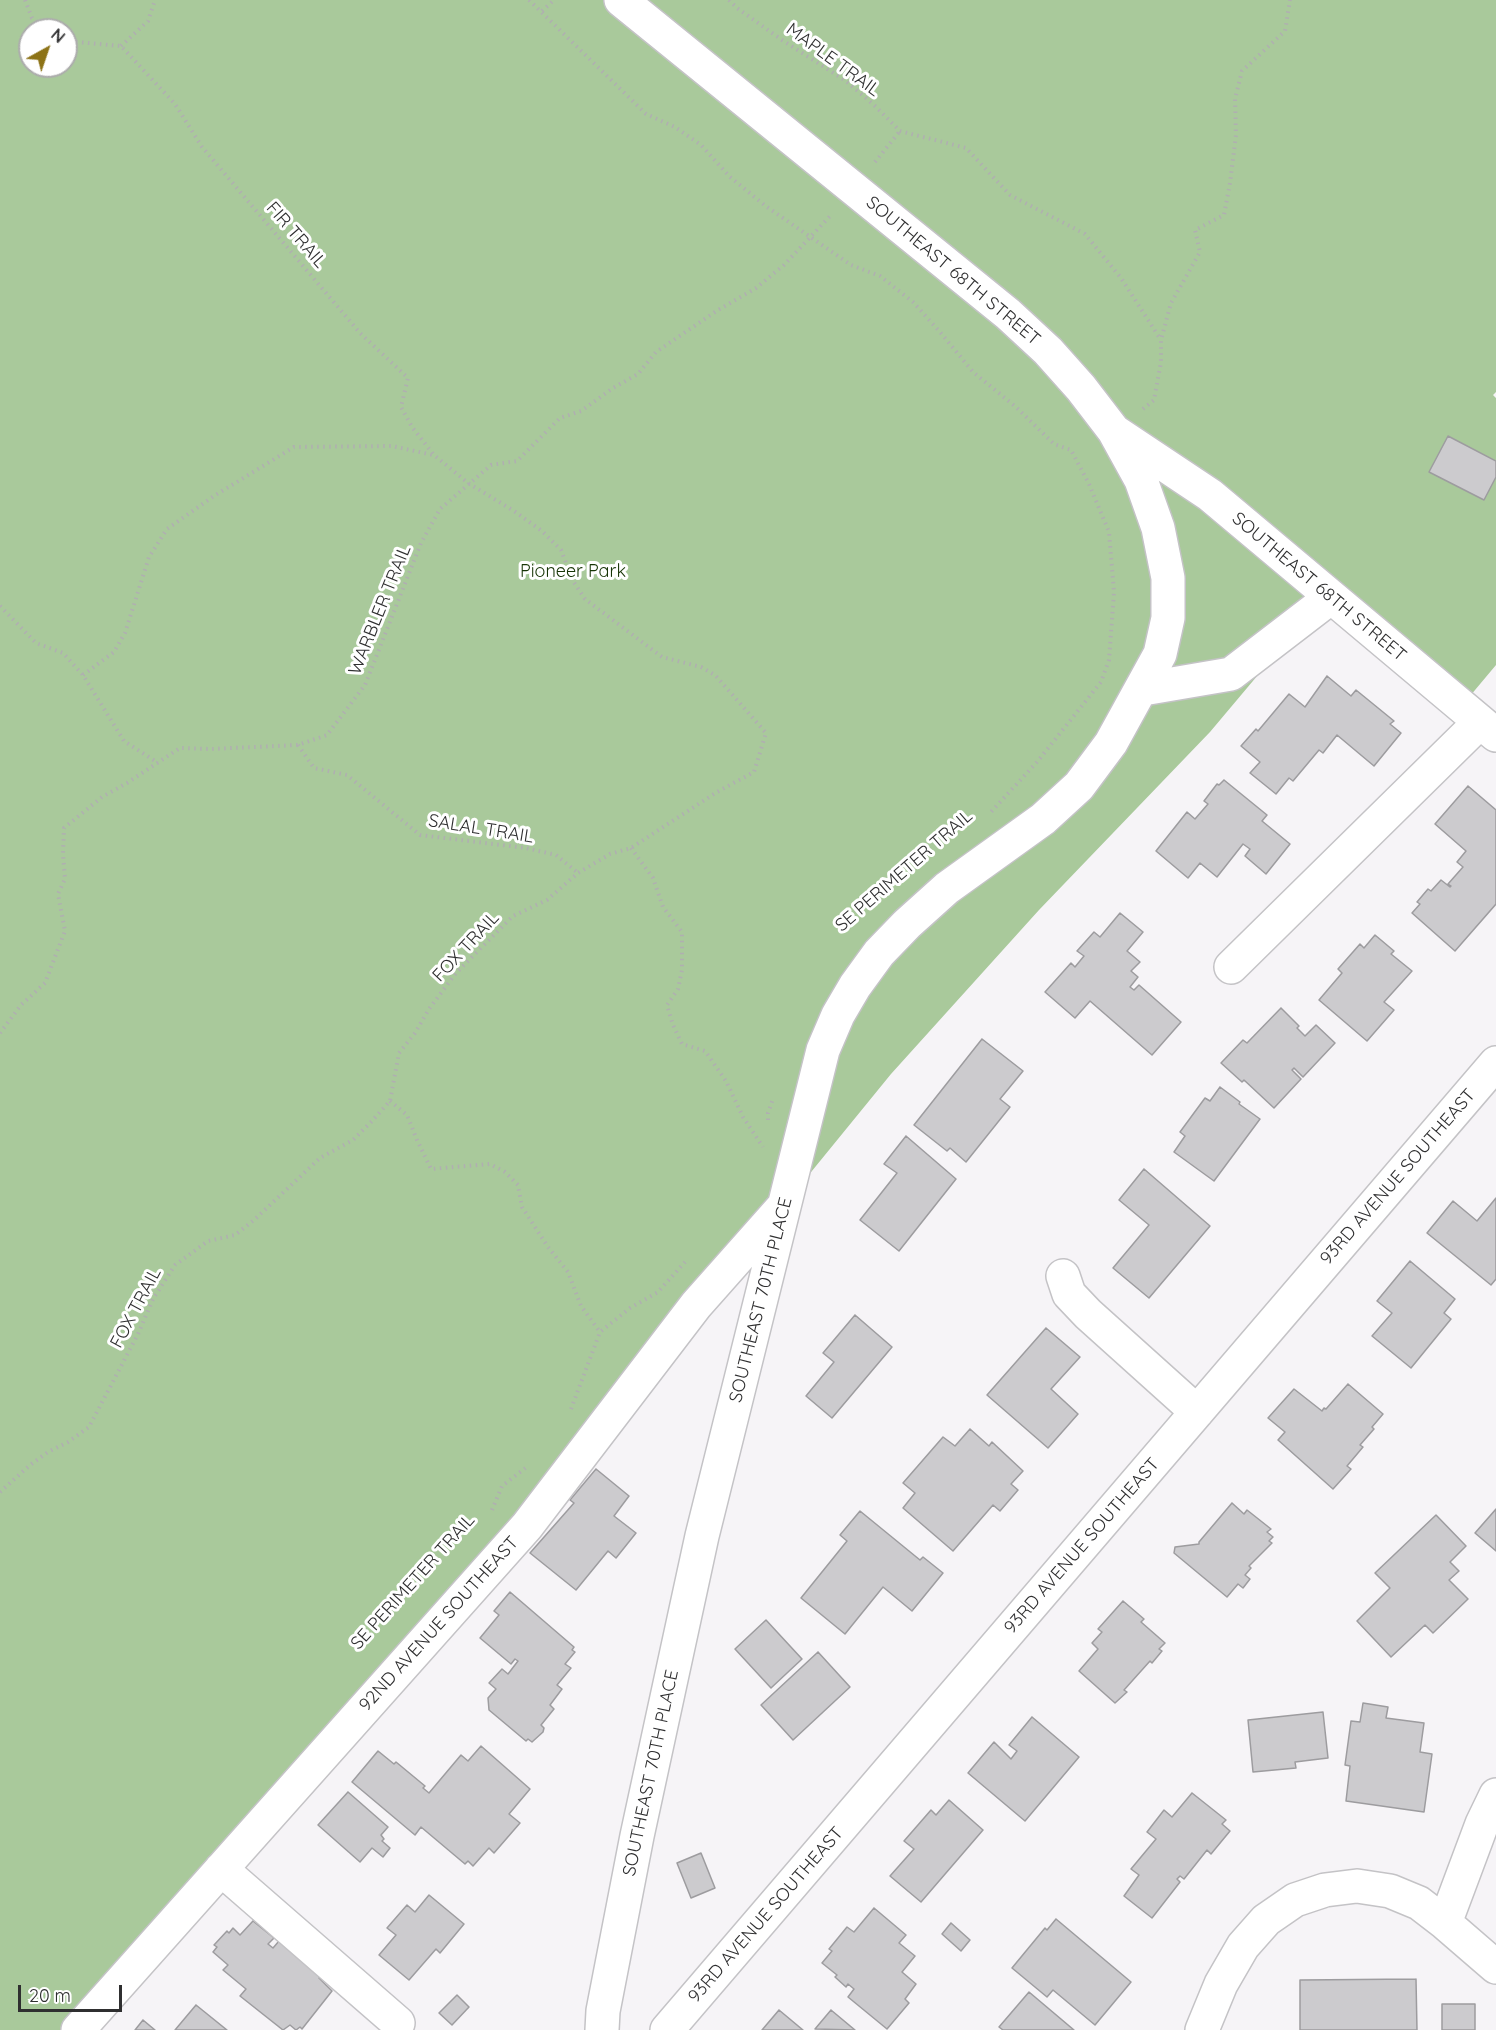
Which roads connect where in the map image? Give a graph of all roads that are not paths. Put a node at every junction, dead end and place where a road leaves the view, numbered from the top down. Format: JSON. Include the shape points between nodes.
{"nodes":[{"id":1,"x":621,"y":0,"type":"edge"},
{"id":2,"x":1114,"y":431,"type":"junction"},
{"id":3,"x":1330,"y":598,"type":"junction"},
{"id":4,"x":1143,"y":688,"type":"junction"},
{"id":5,"x":1488,"y":729,"type":"edge"},
{"id":6,"x":1231,"y":967,"type":"dead end"},
{"id":7,"x":1496,"y":1063,"type":"edge"},
{"id":8,"x":785,"y":1204,"type":"junction"},
{"id":9,"x":1063,"y":1276,"type":"dead end"},
{"id":10,"x":1197,"y":1412,"type":"junction"},
{"id":11,"x":1496,"y":1795,"type":"edge"},
{"id":12,"x":221,"y":1869,"type":"junction"},
{"id":13,"x":1445,"y":1923,"type":"junction"},
{"id":14,"x":1496,"y":1967,"type":"edge"},
{"id":15,"x":398,"y":2024,"type":"dead end"},
{"id":16,"x":78,"y":2030,"type":"edge"},
{"id":17,"x":602,"y":2030,"type":"edge"},
{"id":18,"x":667,"y":2030,"type":"edge"},
{"id":19,"x":1202,"y":2030,"type":"edge"}],
"edges":[{"from":1,"to":2,"type":"street","name":"SOUTHEAST 68TH STREET","via":[[1008,314],[1048,351]]},
{"from":2,"to":3,"type":"street","name":"SOUTHEAST 68TH STREET","via":[[1210,495]]},
{"from":2,"to":4,"type":"street","name":"SOUTHEAST 70TH PLACE","via":[[1141,480],[1158,528],[1168,579],[1168,618],[1161,654]]},
{"from":3,"to":4,"type":"street","via":[[1231,674]]},
{"from":3,"to":5,"type":"street","name":"SOUTHEAST 68TH STREET"},
{"from":4,"to":8,"type":"street","name":"SOUTHEAST 70TH PLACE","via":[[1111,743],[1079,786],[1043,819],[939,895],[879,953],[855,986],[823,1050]]},
{"from":5,"to":6,"type":"street"},
{"from":7,"to":10,"type":"street","name":"93RD AVENUE SOUTHEAST"},
{"from":8,"to":12,"type":"street","name":"92ND AVENUE SOUTHEAST","via":[[696,1305],[527,1526]]},
{"from":8,"to":17,"type":"street","name":"SOUTHEAST 70TH PLACE","via":[[702,1536],[637,1836]]},
{"from":9,"to":10,"type":"street","via":[[1069,1294],[1088,1314]]},
{"from":10,"to":18,"type":"street","name":"93RD AVENUE SOUTHEAST"},
{"from":11,"to":13,"type":"street"},
{"from":12,"to":15,"type":"street"},
{"from":12,"to":16,"type":"street","name":"92ND AVENUE SOUTHEAST"},
{"from":13,"to":14,"type":"street"},
{"from":13,"to":19,"type":"street","via":[[1419,1904],[1390,1891],[1357,1886],[1325,1890],[1295,1900],[1266,1920],[1243,1946],[1221,1984]]}]}
